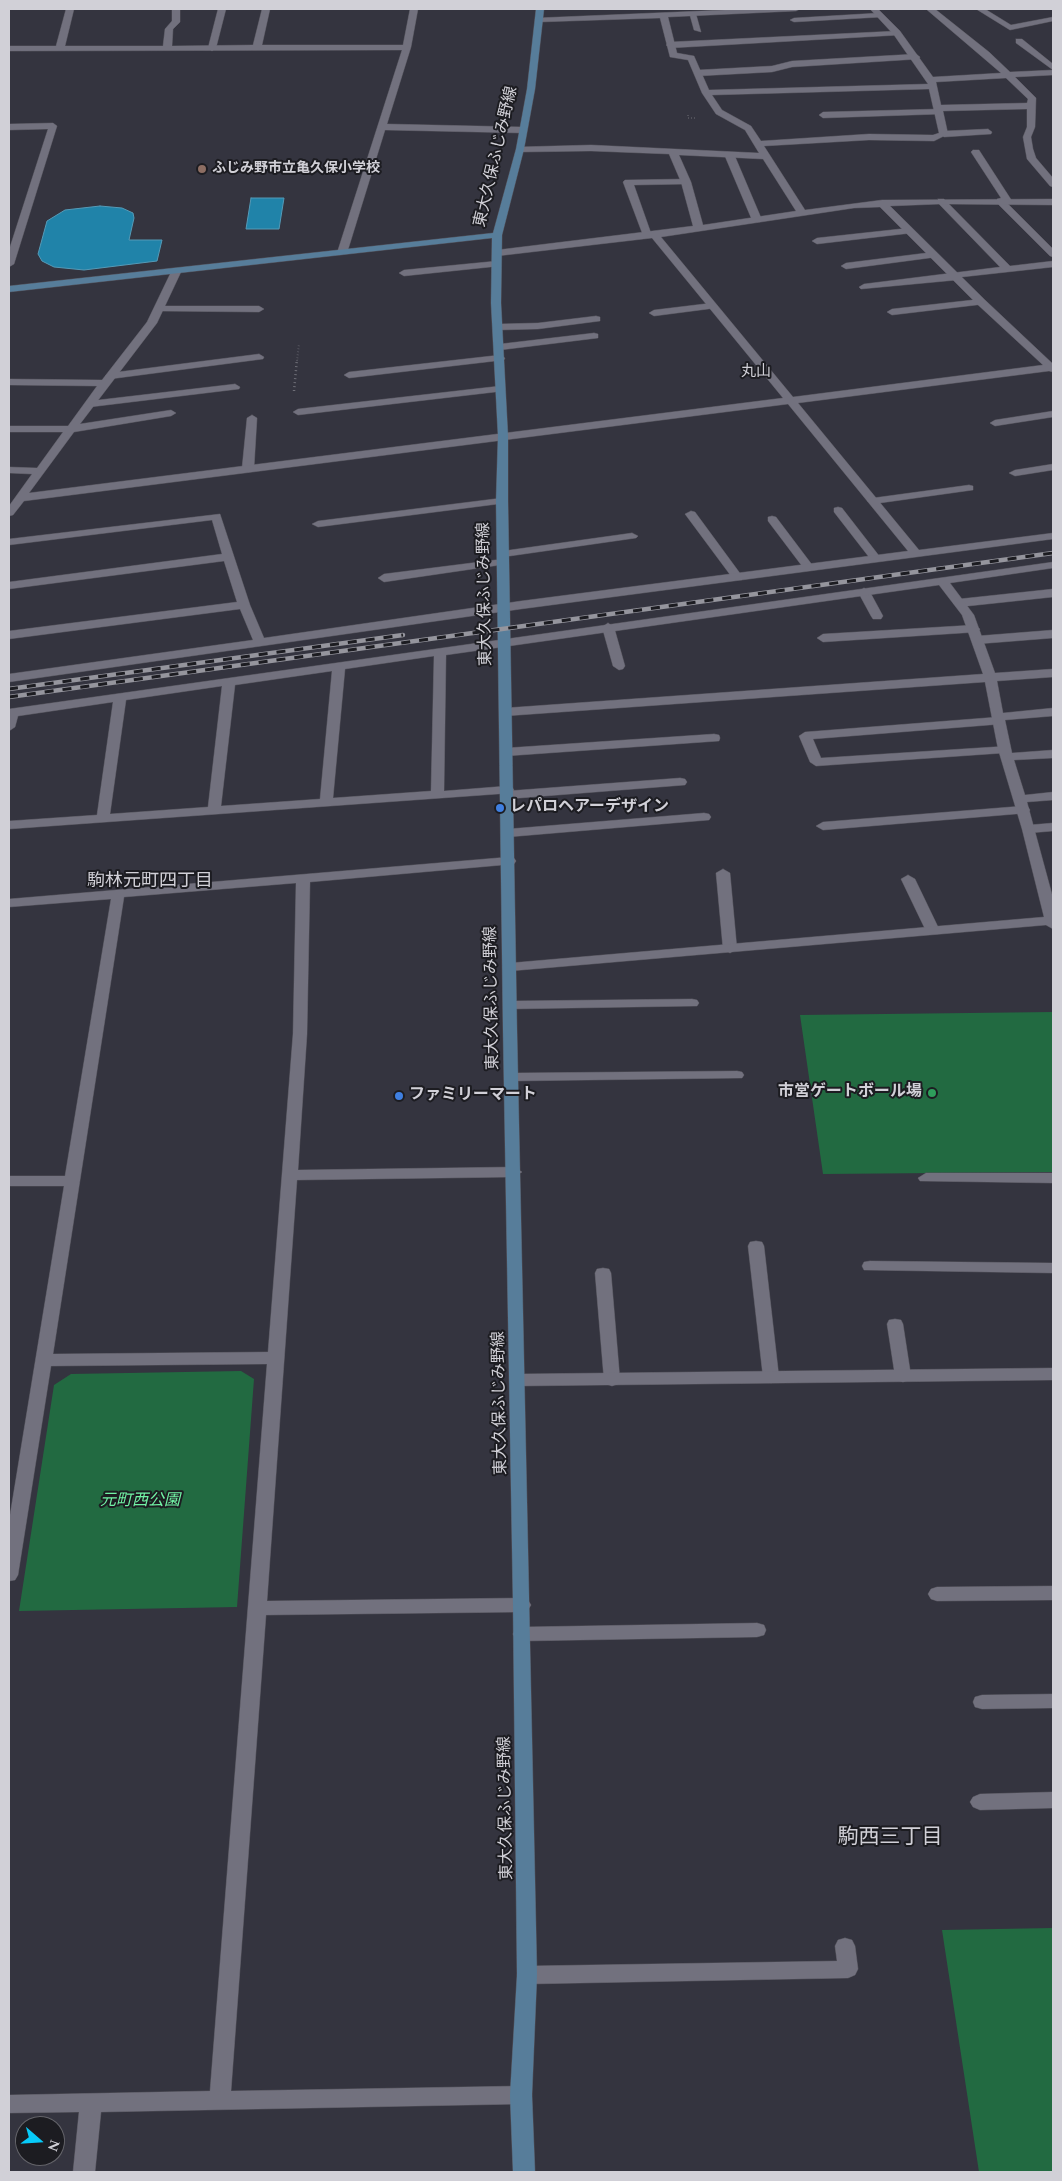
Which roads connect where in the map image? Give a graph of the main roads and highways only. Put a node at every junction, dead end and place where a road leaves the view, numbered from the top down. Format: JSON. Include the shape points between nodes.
{"nodes":[{"id":1,"x":540,"y":14,"type":"edge"},
{"id":2,"x":496,"y":235,"type":"junction"},
{"id":3,"x":9,"y":289,"type":"edge"},
{"id":4,"x":524,"y":2172,"type":"edge"}],
"edges":[{"from":1,"to":2,"type":"main road","name":"東大久保ふじみ野線","via":[[520,149]]},
{"from":2,"to":3,"type":"main road"},
{"from":2,"to":4,"type":"main road","name":"東大久保ふじみ野線","via":[[503,436],[522,1605],[527,1975],[521,2095]]}]}
